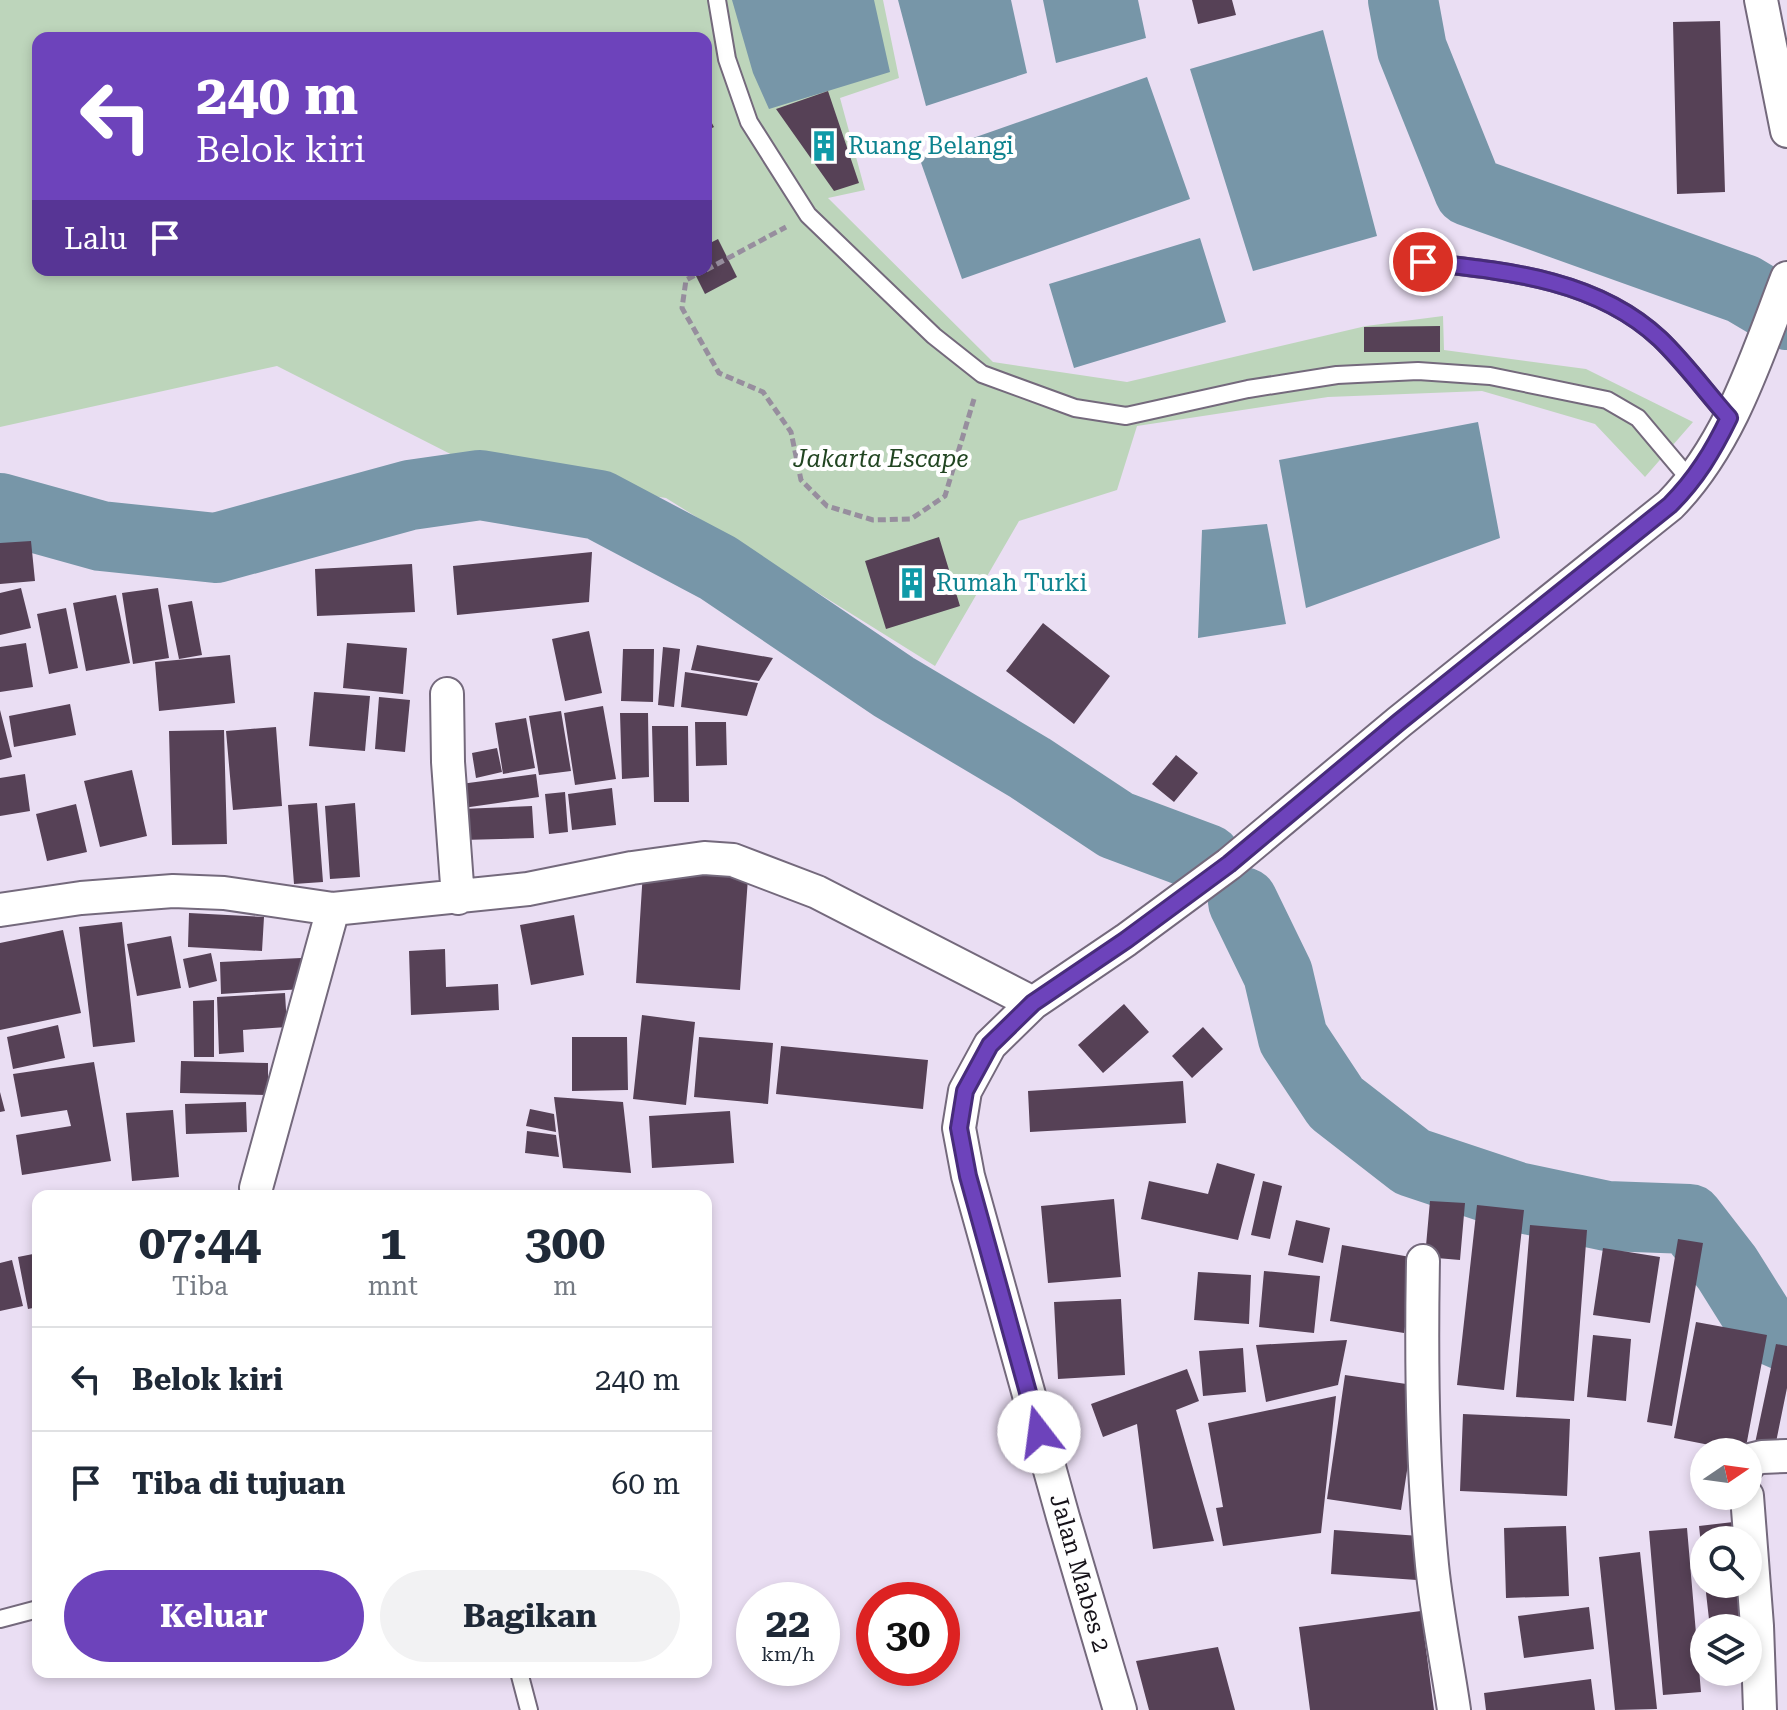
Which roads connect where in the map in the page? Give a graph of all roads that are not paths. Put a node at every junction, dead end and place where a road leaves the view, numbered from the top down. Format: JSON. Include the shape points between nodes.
{"nodes":[{"id":1,"x":717,"y":0,"type":"edge"},
{"id":2,"x":1761,"y":1,"type":"edge"},
{"id":3,"x":1787,"y":131,"type":"edge"},
{"id":4,"x":1423,"y":262,"type":"dead end"},
{"id":5,"x":1787,"y":278,"type":"edge"},
{"id":6,"x":1729,"y":418,"type":"junction"},
{"id":7,"x":1692,"y":482,"type":"junction"},
{"id":8,"x":447,"y":694,"type":"dead end"},
{"id":9,"x":458,"y":898,"type":"junction"},
{"id":10,"x":333,"y":909,"type":"junction"},
{"id":11,"x":0,"y":910,"type":"edge"},
{"id":12,"x":1033,"y":1003,"type":"junction"},
{"id":13,"x":256,"y":1188,"type":"dead end"},
{"id":14,"x":1423,"y":1261,"type":"dead end"},
{"id":15,"x":1787,"y":1456,"type":"edge"},
{"id":16,"x":1762,"y":1457,"type":"edge"},
{"id":17,"x":1748,"y":1510,"type":"edge"},
{"id":18,"x":32,"y":1611,"type":"edge"},
{"id":19,"x":0,"y":1619,"type":"edge"},
{"id":20,"x":521,"y":1678,"type":"edge"},
{"id":21,"x":529,"y":1710,"type":"edge"},
{"id":22,"x":1120,"y":1710,"type":"edge"},
{"id":23,"x":1454,"y":1710,"type":"edge"},
{"id":24,"x":1760,"y":1710,"type":"edge"}],
"edges":[{"from":1,"to":7,"type":"lane","via":[[727,59],[749,122],[808,215],[934,336],[982,374],[1075,408],[1126,416],[1337,375],[1418,371],[1490,376],[1607,400],[1638,418]]},
{"from":2,"to":3,"type":"street"},
{"from":4,"to":6,"type":"lane","via":[[1552,281],[1629,315],[1659,339]]},
{"from":5,"to":6,"type":"street","name":"Jalan Mabes 2"},
{"from":6,"to":7,"type":"street","name":"Jalan Mabes 2"},
{"from":7,"to":12,"type":"street","name":"Jalan Mabes 2","via":[[1229,864]]},
{"from":8,"to":9,"type":"street"},
{"from":9,"to":10,"type":"street"},
{"from":9,"to":12,"type":"street","via":[[704,858],[733,860],[817,892]]},
{"from":10,"to":11,"type":"street","via":[[173,891]]},
{"from":10,"to":13,"type":"street"},
{"from":12,"to":22,"type":"street","name":"Jalan Mabes 2","via":[[990,1045],[965,1091],[959,1128],[968,1176]]},
{"from":14,"to":23,"type":"street","via":[[1425,1480],[1432,1568]]},
{"from":15,"to":16,"type":"street"},
{"from":17,"to":24,"type":"street"},
{"from":18,"to":19,"type":"lane"},
{"from":20,"to":21,"type":"lane"}]}
